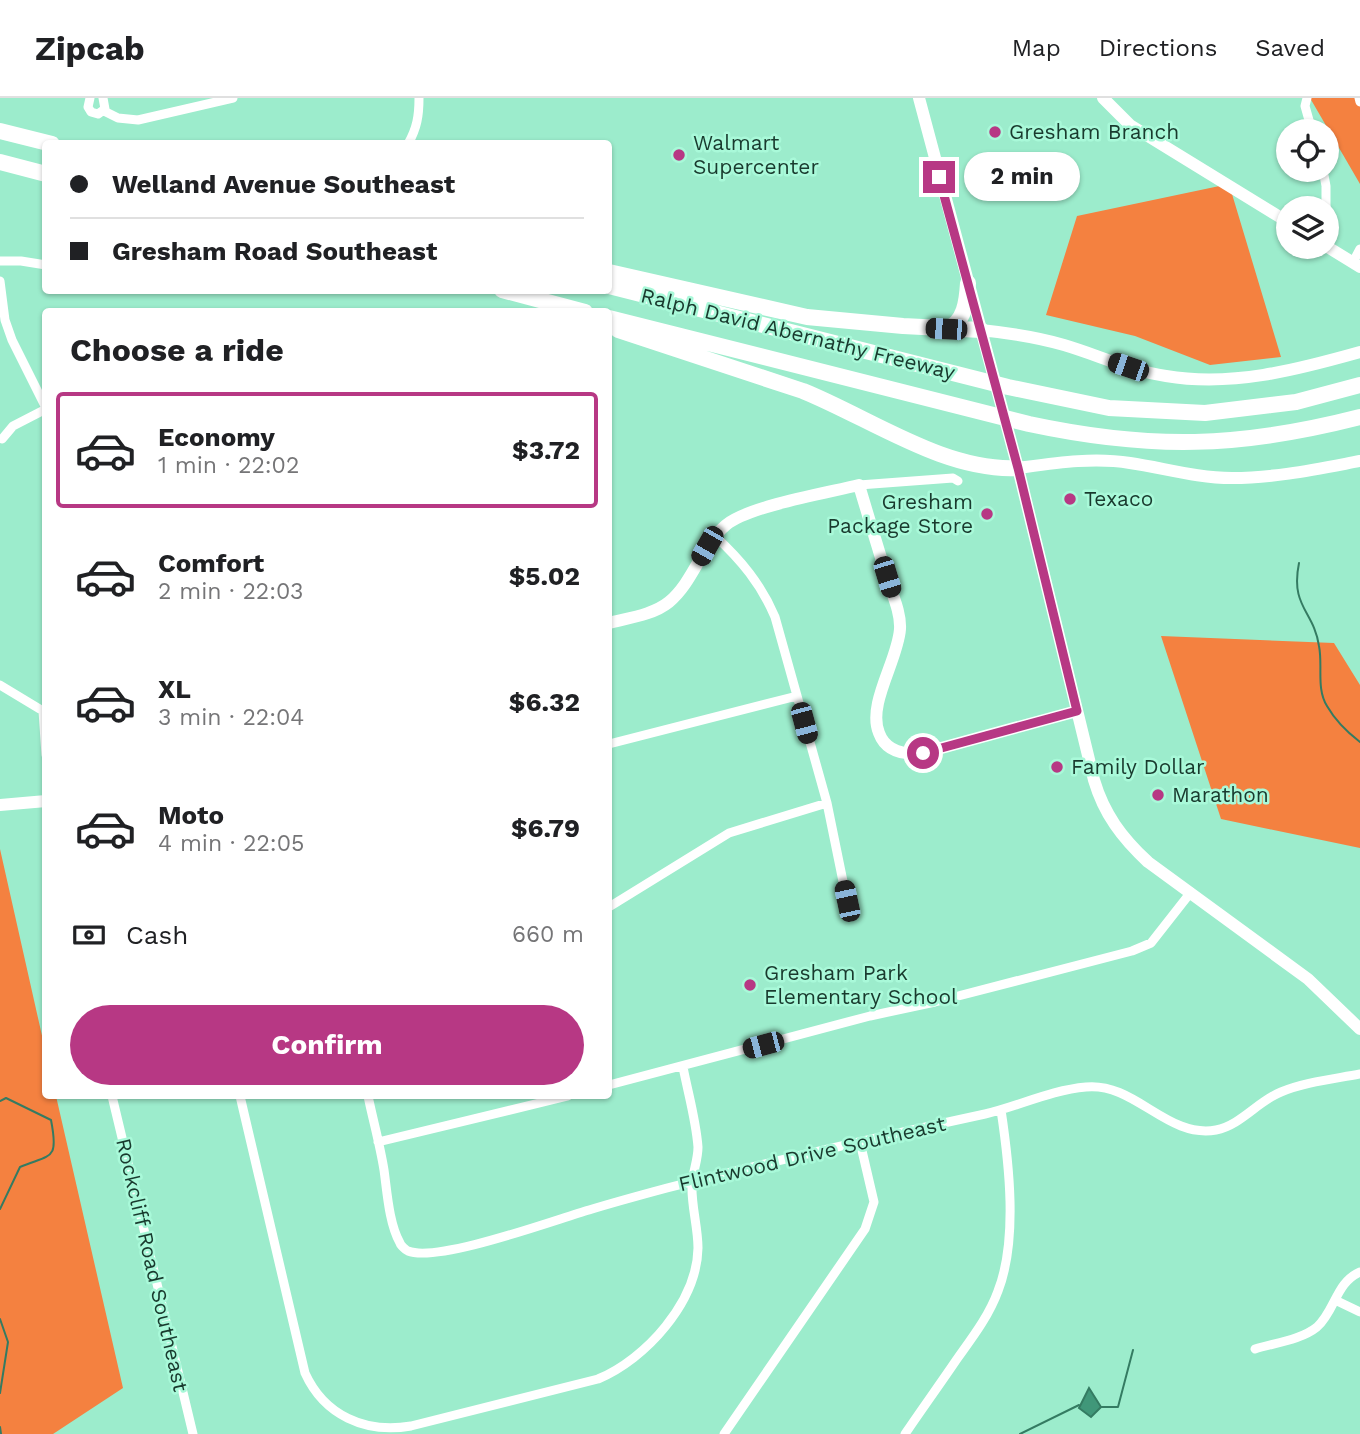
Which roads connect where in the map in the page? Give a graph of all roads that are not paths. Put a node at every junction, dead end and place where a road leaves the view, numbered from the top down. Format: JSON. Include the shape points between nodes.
{"nodes":[{"id":1,"x":90,"y":98,"type":"edge"},
{"id":2,"x":103,"y":98,"type":"edge"},
{"id":3,"x":233,"y":98,"type":"edge"},
{"id":4,"x":419,"y":98,"type":"edge"},
{"id":5,"x":919,"y":98,"type":"edge"},
{"id":6,"x":1103,"y":98,"type":"edge"},
{"id":7,"x":1307,"y":98,"type":"edge"},
{"id":8,"x":104,"y":111,"type":"junction"},
{"id":9,"x":1309,"y":119,"type":"edge"},
{"id":10,"x":0,"y":131,"type":"edge"},
{"id":11,"x":410,"y":140,"type":"edge"},
{"id":12,"x":42,"y":142,"type":"edge"},
{"id":13,"x":0,"y":162,"type":"edge"},
{"id":14,"x":42,"y":173,"type":"edge"},
{"id":15,"x":1276,"y":215,"type":"edge"},
{"id":16,"x":1360,"y":249,"type":"edge"},
{"id":17,"x":1339,"y":254,"type":"edge"},
{"id":18,"x":0,"y":261,"type":"edge"},
{"id":19,"x":42,"y":264,"type":"edge"},
{"id":20,"x":1357,"y":264,"type":"edge"},
{"id":21,"x":612,"y":273,"type":"edge"},
{"id":22,"x":0,"y":281,"type":"edge"},
{"id":23,"x":968,"y":283,"type":"junction"},
{"id":24,"x":612,"y":287,"type":"edge"},
{"id":25,"x":506,"y":294,"type":"edge"},
{"id":26,"x":517,"y":294,"type":"edge"},
{"id":27,"x":548,"y":308,"type":"edge"},
{"id":28,"x":570,"y":308,"type":"edge"},
{"id":29,"x":612,"y":319,"type":"edge"},
{"id":30,"x":612,"y":328,"type":"edge"},
{"id":31,"x":946,"y":329,"type":"junction"},
{"id":32,"x":981,"y":330,"type":"junction"},
{"id":33,"x":1360,"y":352,"type":"edge"},
{"id":34,"x":1360,"y":385,"type":"edge"},
{"id":35,"x":42,"y":400,"type":"edge"},
{"id":36,"x":42,"y":410,"type":"edge"},
{"id":37,"x":1360,"y":417,"type":"edge"},
{"id":38,"x":2,"y":439,"type":"dead end"},
{"id":39,"x":1360,"y":461,"type":"edge"},
{"id":40,"x":1018,"y":468,"type":"junction"},
{"id":41,"x":958,"y":481,"type":"dead end"},
{"id":42,"x":859,"y":485,"type":"junction"},
{"id":43,"x":715,"y":536,"type":"junction"},
{"id":44,"x":612,"y":622,"type":"edge"},
{"id":45,"x":0,"y":685,"type":"edge"},
{"id":46,"x":797,"y":696,"type":"junction"},
{"id":47,"x":42,"y":709,"type":"edge"},
{"id":48,"x":1077,"y":711,"type":"junction"},
{"id":49,"x":612,"y":743,"type":"edge"},
{"id":50,"x":42,"y":801,"type":"edge"},
{"id":51,"x":827,"y":803,"type":"junction"},
{"id":52,"x":0,"y":805,"type":"edge"},
{"id":53,"x":1191,"y":892,"type":"junction"},
{"id":54,"x":847,"y":901,"type":"dead end"},
{"id":55,"x":612,"y":905,"type":"edge"},
{"id":56,"x":1360,"y":1029,"type":"edge"},
{"id":57,"x":683,"y":1067,"type":"junction"},
{"id":58,"x":1360,"y":1074,"type":"edge"},
{"id":59,"x":612,"y":1084,"type":"edge"},
{"id":60,"x":113,"y":1099,"type":"edge"},
{"id":61,"x":241,"y":1099,"type":"edge"},
{"id":62,"x":369,"y":1099,"type":"edge"},
{"id":63,"x":556,"y":1099,"type":"edge"},
{"id":64,"x":1001,"y":1110,"type":"junction"},
{"id":65,"x":378,"y":1142,"type":"junction"},
{"id":66,"x":860,"y":1142,"type":"junction"},
{"id":67,"x":692,"y":1182,"type":"junction"},
{"id":68,"x":1360,"y":1272,"type":"edge"},
{"id":69,"x":1335,"y":1300,"type":"junction"},
{"id":70,"x":1360,"y":1312,"type":"edge"},
{"id":71,"x":1255,"y":1349,"type":"dead end"},
{"id":72,"x":193,"y":1434,"type":"edge"},
{"id":73,"x":724,"y":1434,"type":"edge"},
{"id":74,"x":905,"y":1434,"type":"edge"}],
"edges":[{"from":1,"to":8,"type":"street","via":[[89,111]]},
{"from":2,"to":8,"type":"street"},
{"from":3,"to":8,"type":"street","via":[[138,120]]},
{"from":4,"to":11,"type":"street","via":[[416,131]]},
{"from":5,"to":23,"type":"street"},
{"from":6,"to":15,"type":"street","via":[[1130,125]]},
{"from":7,"to":9,"type":"street"},
{"from":10,"to":12,"type":"highway"},
{"from":13,"to":14,"type":"highway"},
{"from":16,"to":20,"type":"street"},
{"from":17,"to":20,"type":"street"},
{"from":18,"to":19,"type":"street"},
{"from":21,"to":31,"type":"highway","via":[[807,317]]},
{"from":22,"to":35,"type":"street","via":[[12,340]]},
{"from":23,"to":31,"type":"highway","via":[[961,318]]},
{"from":23,"to":32,"type":"street"},
{"from":24,"to":34,"type":"highway","name":"Ralph David Abernathy Freeway","via":[[1007,387],[1109,408],[1205,413],[1296,402]]},
{"from":25,"to":27,"type":"highway"},
{"from":26,"to":28,"type":"highway"},
{"from":29,"to":37,"type":"highway","name":"Ralph David Abernathy Freeway","via":[[1089,436],[1150,443],[1226,441],[1274,436]]},
{"from":30,"to":40,"type":"highway","via":[[832,402],[960,462]]},
{"from":31,"to":32,"type":"highway"},
{"from":32,"to":33,"type":"street","via":[[1031,337],[1146,372],[1186,379],[1253,377]]},
{"from":32,"to":40,"type":"street"},
{"from":36,"to":38,"type":"street","via":[[13,426]]},
{"from":39,"to":40,"type":"street","via":[[1276,477],[1230,478],[1113,461]]},
{"from":40,"to":48,"type":"street"},
{"from":41,"to":42,"type":"street"},
{"from":42,"to":43,"type":"street","via":[[752,512],[727,524]]},
{"from":42,"to":48,"type":"street","via":[[900,617],[897,649],[876,720],[886,744],[907,755],[923,753]]},
{"from":43,"to":44,"type":"street","via":[[668,603]]},
{"from":43,"to":46,"type":"street","via":[[746,566],[769,604]]},
{"from":45,"to":47,"type":"street"},
{"from":46,"to":49,"type":"street"},
{"from":46,"to":51,"type":"street"},
{"from":48,"to":53,"type":"street","via":[[1097,791],[1111,820],[1148,862]]},
{"from":50,"to":52,"type":"street"},
{"from":51,"to":54,"type":"street"},
{"from":51,"to":55,"type":"street","via":[[729,833]]},
{"from":53,"to":56,"type":"street","via":[[1308,979]]},
{"from":53,"to":57,"type":"street","via":[[1151,943],[1132,951]]},
{"from":57,"to":59,"type":"street"},
{"from":57,"to":67,"type":"street","via":[[698,1145]]},
{"from":58,"to":64,"type":"street","name":"Flintwood Drive Southeast","via":[[1283,1091],[1220,1129],[1205,1131],[1186,1129],[1108,1088],[1089,1086]]},
{"from":60,"to":72,"type":"street","name":"Rockcliff Road Southeast"},
{"from":61,"to":67,"type":"street","via":[[305,1373],[330,1408],[368,1427],[400,1428],[588,1382],[635,1358],[675,1312],[692,1279],[698,1247]]},
{"from":62,"to":65,"type":"street","name":"Flintwood Drive Southeast"},
{"from":63,"to":65,"type":"street"},
{"from":64,"to":66,"type":"street","name":"Flintwood Drive Southeast"},
{"from":64,"to":74,"type":"street","via":[[1009,1162],[1009,1209],[999,1290],[982,1323]]},
{"from":65,"to":67,"type":"street","name":"Flintwood Drive Southeast","via":[[388,1205],[400,1245],[408,1252],[449,1251],[487,1242]]},
{"from":66,"to":67,"type":"street","name":"Flintwood Drive Southeast"},
{"from":66,"to":73,"type":"street","via":[[874,1202],[865,1228]]},
{"from":68,"to":69,"type":"street","via":[[1341,1288]]},
{"from":69,"to":70,"type":"street"},
{"from":69,"to":71,"type":"street","via":[[1315,1328]]}]}
